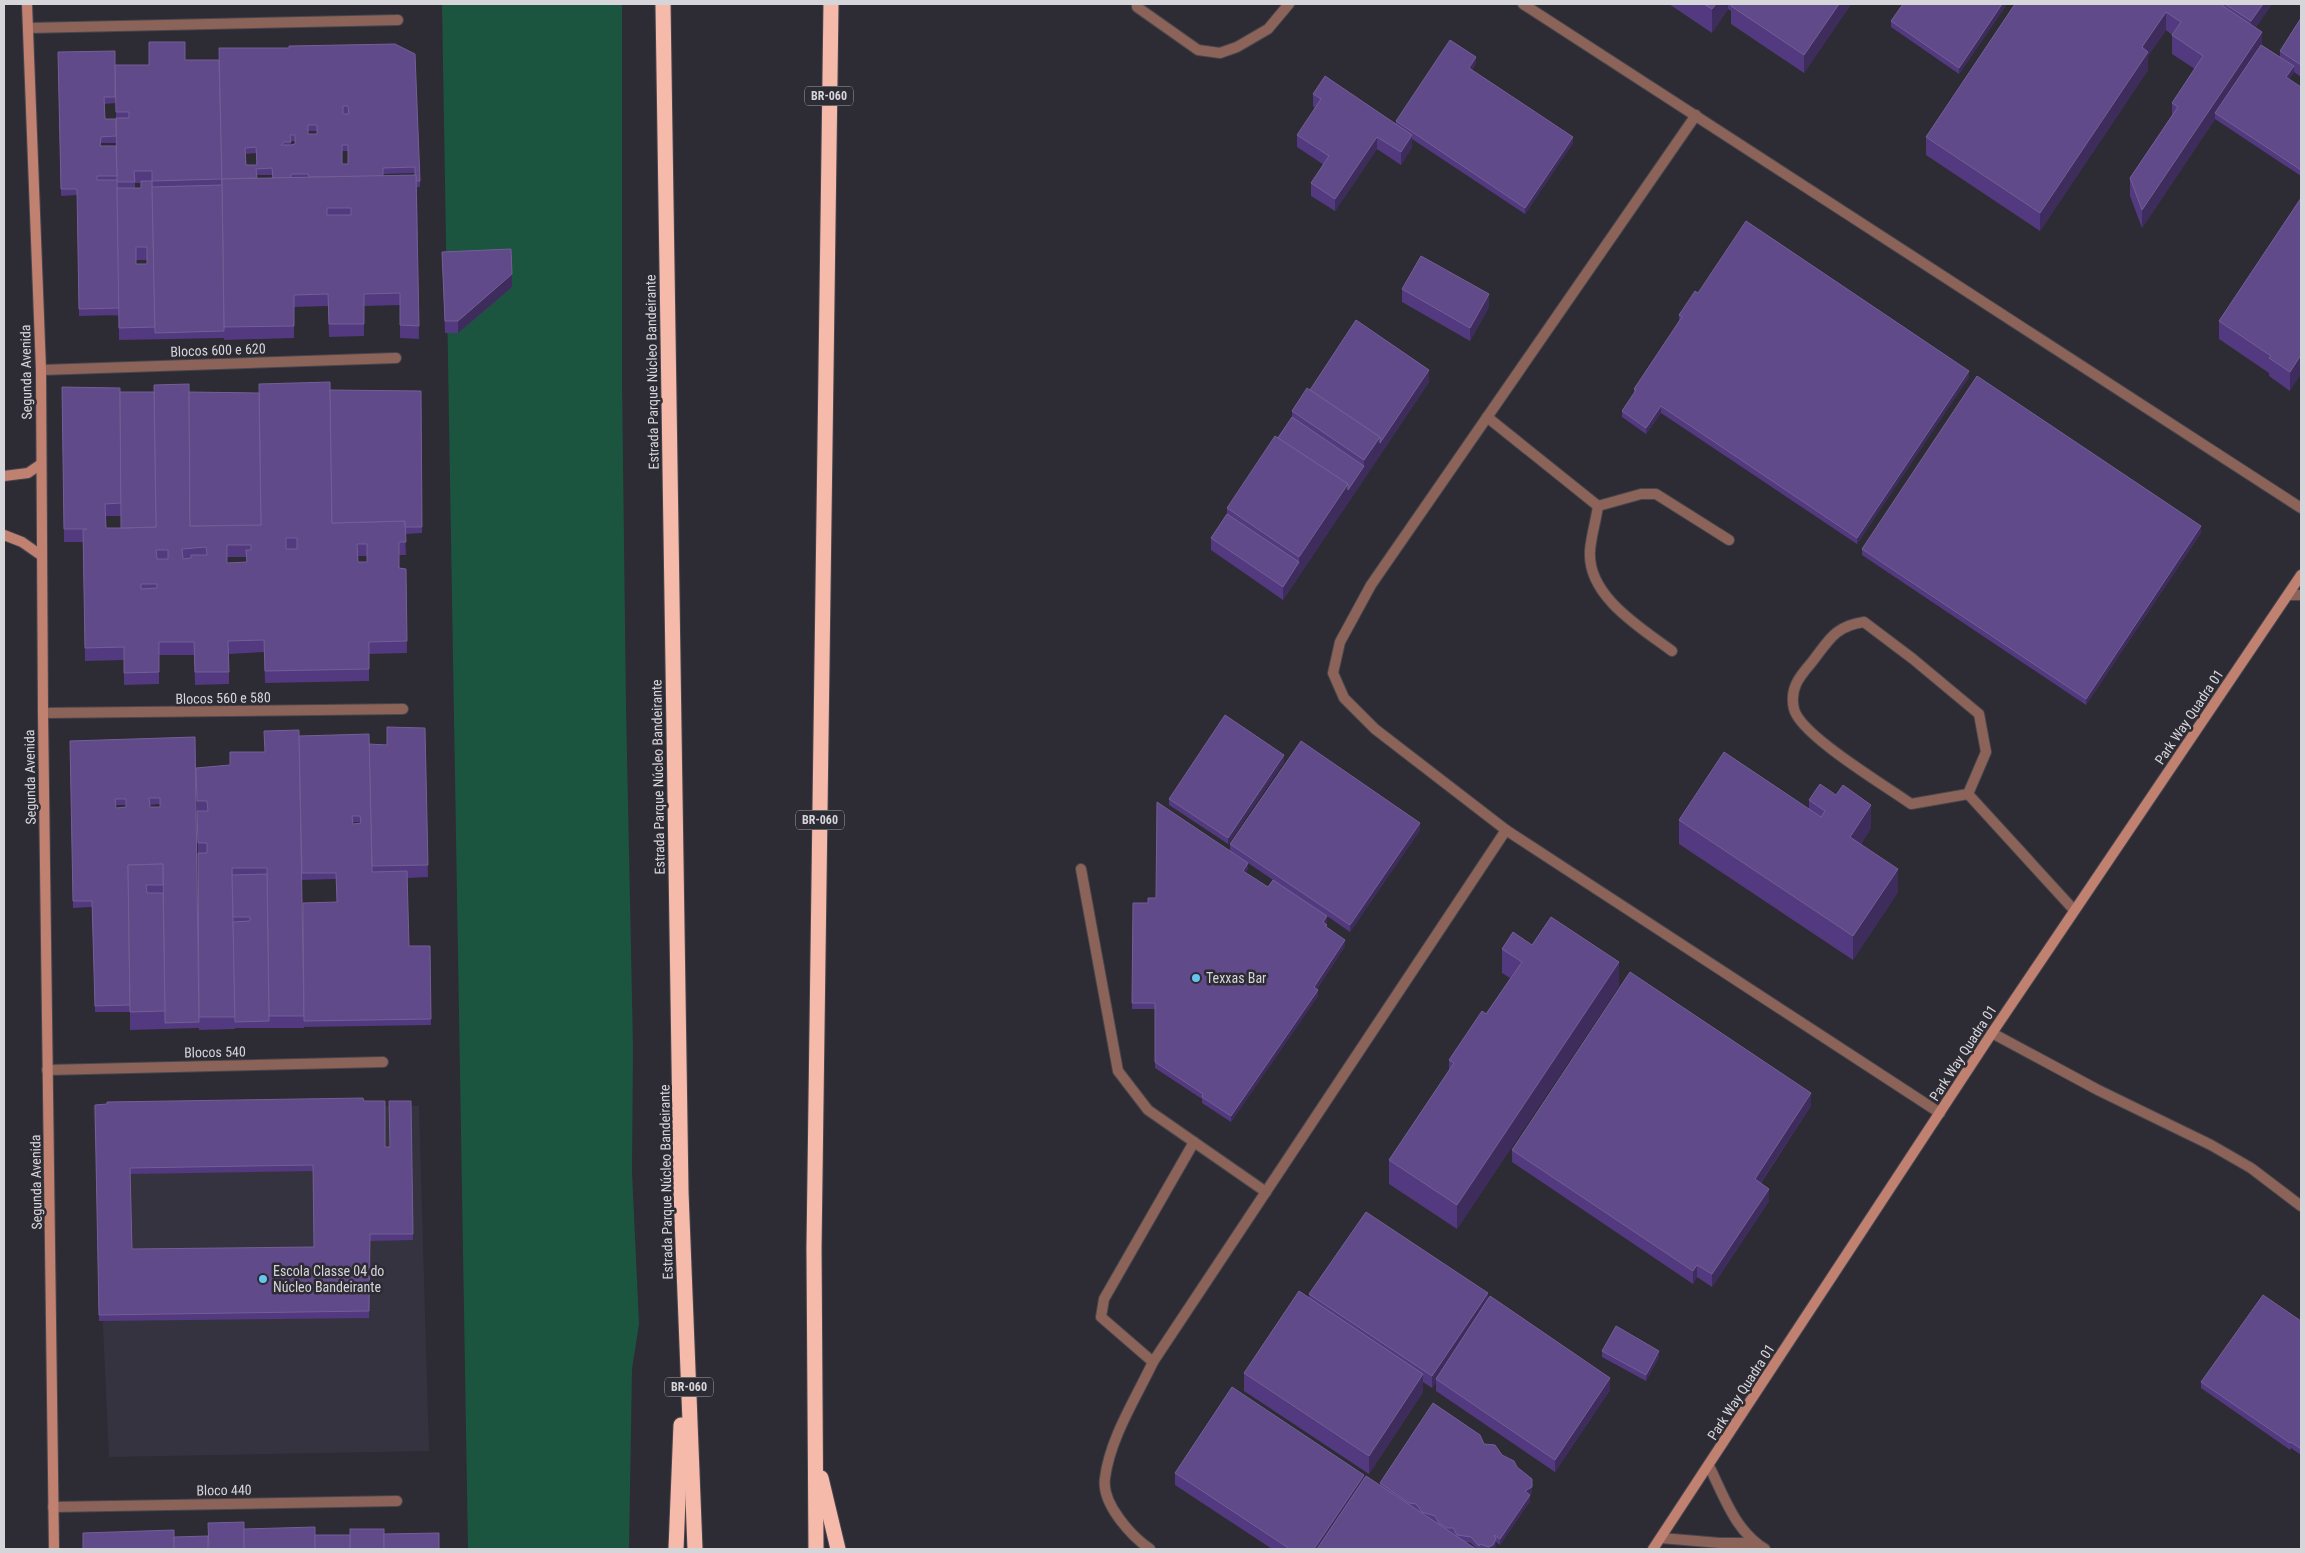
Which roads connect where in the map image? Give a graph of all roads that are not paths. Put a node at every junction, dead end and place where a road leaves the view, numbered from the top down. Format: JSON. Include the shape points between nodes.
{"nodes":[{"id":1,"x":27,"y":4,"type":"edge"},
{"id":2,"x":663,"y":4,"type":"edge"},
{"id":3,"x":831,"y":4,"type":"edge"},
{"id":4,"x":1137,"y":4,"type":"edge"},
{"id":5,"x":1289,"y":4,"type":"edge"},
{"id":6,"x":1523,"y":4,"type":"edge"},
{"id":7,"x":398,"y":20,"type":"dead end"},
{"id":8,"x":28,"y":28,"type":"junction"},
{"id":9,"x":1696,"y":115,"type":"junction"},
{"id":10,"x":396,"y":358,"type":"dead end"},
{"id":11,"x":41,"y":370,"type":"junction"},
{"id":12,"x":1487,"y":417,"type":"junction"},
{"id":13,"x":41,"y":464,"type":"junction"},
{"id":14,"x":4,"y":476,"type":"edge"},
{"id":15,"x":1598,"y":506,"type":"junction"},
{"id":16,"x":2301,"y":508,"type":"edge"},
{"id":17,"x":4,"y":535,"type":"edge"},
{"id":18,"x":1729,"y":540,"type":"dead end"},
{"id":19,"x":42,"y":556,"type":"junction"},
{"id":20,"x":2301,"y":575,"type":"edge"},
{"id":21,"x":2288,"y":595,"type":"junction"},
{"id":22,"x":2301,"y":595,"type":"edge"},
{"id":23,"x":1672,"y":651,"type":"dead end"},
{"id":24,"x":403,"y":709,"type":"dead end"},
{"id":25,"x":43,"y":713,"type":"junction"},
{"id":26,"x":1968,"y":794,"type":"junction"},
{"id":27,"x":1506,"y":830,"type":"junction"},
{"id":28,"x":1081,"y":870,"type":"dead end"},
{"id":29,"x":2074,"y":910,"type":"junction"},
{"id":30,"x":1992,"y":1033,"type":"junction"},
{"id":31,"x":383,"y":1062,"type":"dead end"},
{"id":32,"x":47,"y":1070,"type":"junction"},
{"id":33,"x":1940,"y":1113,"type":"junction"},
{"id":34,"x":1194,"y":1142,"type":"junction"},
{"id":35,"x":1266,"y":1192,"type":"junction"},
{"id":36,"x":2301,"y":1206,"type":"edge"},
{"id":37,"x":686,"y":1316,"type":"junction"},
{"id":38,"x":1153,"y":1362,"type":"junction"},
{"id":39,"x":815,"y":1452,"type":"junction"},
{"id":40,"x":1709,"y":1466,"type":"junction"},
{"id":41,"x":396,"y":1501,"type":"dead end"},
{"id":42,"x":53,"y":1506,"type":"junction"},
{"id":43,"x":1661,"y":1538,"type":"junction"},
{"id":44,"x":1754,"y":1543,"type":"junction"},
{"id":45,"x":54,"y":1549,"type":"edge"},
{"id":46,"x":676,"y":1549,"type":"edge"},
{"id":47,"x":695,"y":1549,"type":"edge"},
{"id":48,"x":816,"y":1549,"type":"edge"},
{"id":49,"x":838,"y":1549,"type":"edge"},
{"id":50,"x":1150,"y":1549,"type":"edge"},
{"id":51,"x":1653,"y":1549,"type":"edge"},
{"id":52,"x":1765,"y":1549,"type":"edge"}],
"edges":[{"from":1,"to":8,"type":"street","name":"Segunda Avenida"},
{"from":2,"to":37,"type":"highway","name":"Estrada Parque Núcleo Bandeirante","number":"BR-060","via":[[681,1192]]},
{"from":3,"to":39,"type":"highway","number":"BR-060","via":[[815,1189]]},
{"from":4,"to":5,"type":"street","via":[[1198,50],[1220,52],[1237,47],[1268,29]]},
{"from":6,"to":9,"type":"street"},
{"from":7,"to":8,"type":"street"},
{"from":8,"to":11,"type":"street","name":"Segunda Avenida"},
{"from":9,"to":12,"type":"street"},
{"from":9,"to":16,"type":"street"},
{"from":10,"to":11,"type":"street","name":"Blocos 600 e 620"},
{"from":11,"to":13,"type":"street","name":"Segunda Avenida"},
{"from":12,"to":15,"type":"street"},
{"from":12,"to":27,"type":"street","via":[[1371,585],[1340,642],[1333,673],[1344,698],[1375,729]]},
{"from":13,"to":14,"type":"street","via":[[28,473]]},
{"from":13,"to":19,"type":"street","name":"Segunda Avenida"},
{"from":15,"to":18,"type":"street","via":[[1641,494],[1656,494]]},
{"from":15,"to":23,"type":"street","via":[[1590,553],[1596,580],[1620,612]]},
{"from":17,"to":19,"type":"street","via":[[22,542]]},
{"from":19,"to":25,"type":"street","name":"Segunda Avenida"},
{"from":20,"to":21,"type":"street","name":"Park Way Quadra 01"},
{"from":21,"to":22,"type":"street"},
{"from":21,"to":29,"type":"street","name":"Park Way Quadra 01"},
{"from":24,"to":25,"type":"street","name":"Blocos 560 e 580"},
{"from":25,"to":32,"type":"street","name":"Segunda Avenida"},
{"from":26,"to":26,"type":"street","via":[[1986,752],[1979,714],[1864,622],[1849,624],[1834,634],[1794,684],[1794,709],[1810,733],[1911,804]]},
{"from":26,"to":29,"type":"street"},
{"from":27,"to":33,"type":"street"},
{"from":27,"to":35,"type":"street"},
{"from":28,"to":34,"type":"street","via":[[1118,1071],[1148,1110]]},
{"from":29,"to":30,"type":"street","name":"Park Way Quadra 01"},
{"from":30,"to":33,"type":"street","name":"Park Way Quadra 01"},
{"from":30,"to":36,"type":"street","via":[[2211,1145],[2251,1168]]},
{"from":31,"to":32,"type":"street","name":"Blocos 540"},
{"from":32,"to":42,"type":"street","name":"Segunda Avenida"},
{"from":33,"to":40,"type":"street","name":"Park Way Quadra 01"},
{"from":34,"to":35,"type":"street"},
{"from":34,"to":38,"type":"street","via":[[1102,1308],[1101,1317]]},
{"from":35,"to":38,"type":"street"},
{"from":37,"to":46,"type":"highway"},
{"from":37,"to":47,"type":"highway","name":"Estrada Parque Núcleo Bandeirante","number":"BR-060"},
{"from":38,"to":50,"type":"street","via":[[1114,1442],[1104,1480],[1112,1511]]},
{"from":39,"to":48,"type":"highway","number":"BR-060"},
{"from":39,"to":49,"type":"highway"},
{"from":40,"to":43,"type":"street","name":"Park Way Quadra 01"},
{"from":40,"to":44,"type":"street","via":[[1737,1524]]},
{"from":41,"to":42,"type":"street","name":"Bloco 440"},
{"from":42,"to":45,"type":"street","name":"Segunda Avenida"},
{"from":43,"to":44,"type":"street"},
{"from":43,"to":51,"type":"street","name":"Park Way Quadra 01"},
{"from":44,"to":52,"type":"street"}]}
